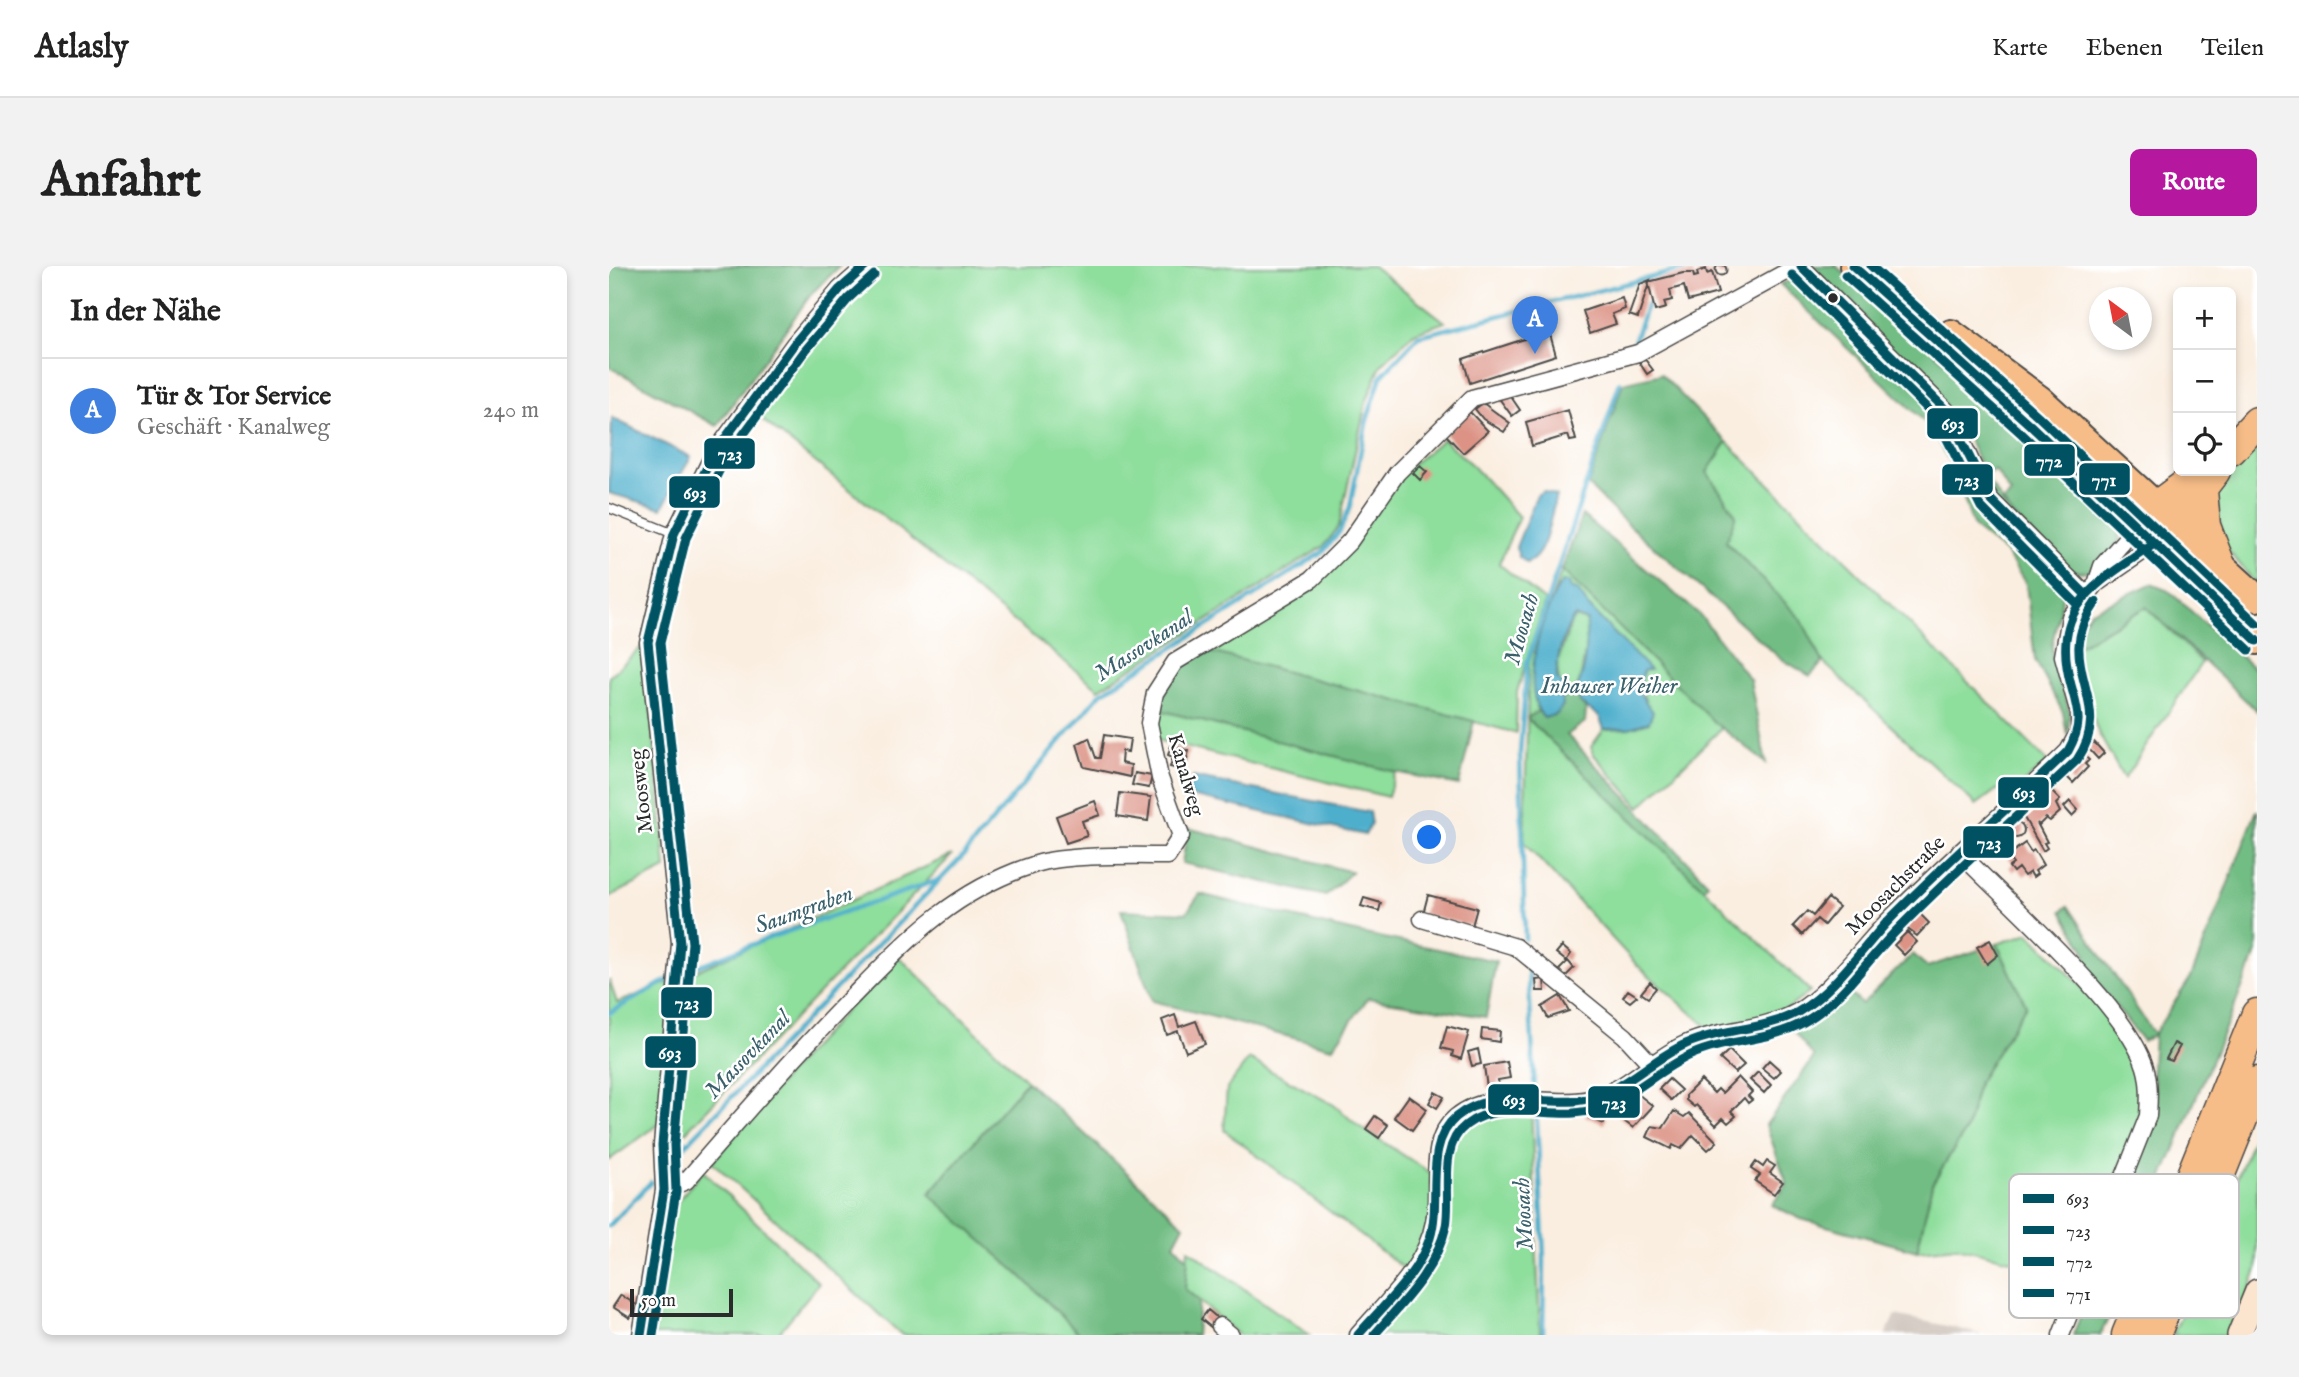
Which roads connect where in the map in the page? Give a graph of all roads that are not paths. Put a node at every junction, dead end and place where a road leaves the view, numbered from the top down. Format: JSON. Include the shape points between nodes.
{"nodes":[{"id":1,"x":866,"y":266,"type":"edge"},
{"id":2,"x":1799,"y":266,"type":"edge"},
{"id":3,"x":1862,"y":273,"type":"edge"},
{"id":4,"x":2257,"y":422,"type":"edge"},
{"id":5,"x":2236,"y":445,"type":"edge"},
{"id":6,"x":2207,"y":477,"type":"edge"},
{"id":7,"x":609,"y":508,"type":"edge"},
{"id":8,"x":2155,"y":525,"type":"junction"},
{"id":9,"x":674,"y":534,"type":"junction"},
{"id":10,"x":2220,"y":565,"type":"junction"},
{"id":11,"x":2091,"y":589,"type":"junction"},
{"id":12,"x":2257,"y":598,"type":"edge"},
{"id":13,"x":2257,"y":641,"type":"edge"},
{"id":14,"x":1959,"y":852,"type":"junction"},
{"id":15,"x":1422,"y":919,"type":"dead end"},
{"id":16,"x":2257,"y":1014,"type":"edge"},
{"id":17,"x":1650,"y":1063,"type":"junction"},
{"id":18,"x":2257,"y":1082,"type":"edge"},
{"id":19,"x":2125,"y":1174,"type":"edge"},
{"id":20,"x":2192,"y":1174,"type":"edge"},
{"id":21,"x":2220,"y":1174,"type":"edge"},
{"id":22,"x":664,"y":1190,"type":"junction"},
{"id":23,"x":2257,"y":1291,"type":"edge"},
{"id":24,"x":2068,"y":1318,"type":"edge"},
{"id":25,"x":2134,"y":1318,"type":"edge"},
{"id":26,"x":2162,"y":1318,"type":"edge"},
{"id":27,"x":641,"y":1335,"type":"edge"},
{"id":28,"x":1359,"y":1335,"type":"edge"},
{"id":29,"x":2061,"y":1335,"type":"edge"},
{"id":30,"x":2127,"y":1335,"type":"edge"},
{"id":31,"x":2155,"y":1335,"type":"edge"},
{"id":32,"x":2239,"y":1335,"type":"edge"}],
"edges":[{"from":1,"to":9,"type":"street","name":"Moosweg","via":[[840,289],[794,344],[713,455]]},
{"from":2,"to":11,"type":"street","via":[[1945,410],[1991,500]]},
{"from":2,"to":22,"type":"street","name":"Kanalweg","via":[[1638,353],[1472,398],[1397,473],[1350,541],[1312,579],[1175,662],[1154,693],[1149,723],[1160,778],[1181,836],[1168,856],[1038,863],[974,890],[921,926],[785,1066],[686,1181]]},
{"from":3,"to":8,"type":"main road","via":[[2041,400]]},
{"from":4,"to":5,"type":"highway"},
{"from":6,"to":8,"type":"highway"},
{"from":6,"to":10,"type":"highway","via":[[2205,526]]},
{"from":7,"to":9,"type":"lane"},
{"from":8,"to":10,"type":"main road"},
{"from":8,"to":11,"type":"street","name":"Moosachstraße"},
{"from":8,"to":11,"type":"street","name":"Moosachstraße","via":[[2102,566]]},
{"from":8,"to":13,"type":"main road"},
{"from":9,"to":22,"type":"street","name":"Moosweg","via":[[647,642],[680,943],[662,1145]]},
{"from":10,"to":12,"type":"main road"},
{"from":11,"to":14,"type":"street","name":"Moosachstraße","via":[[2070,617],[2063,656],[2079,714],[2079,731],[2068,751]]},
{"from":14,"to":17,"type":"street","name":"Moosachstraße","via":[[1799,1011],[1696,1040]]},
{"from":14,"to":19,"type":"street","via":[[2095,992],[2136,1047],[2145,1067],[2148,1116]]},
{"from":15,"to":17,"type":"street","via":[[1516,947],[1625,1036]]},
{"from":16,"to":20,"type":"highway"},
{"from":17,"to":28,"type":"street","name":"Moosachstraße","via":[[1603,1098],[1476,1104],[1444,1129],[1428,1243],[1419,1262]]},
{"from":18,"to":21,"type":"highway"},
{"from":22,"to":27,"type":"street","name":"Moosweg"},
{"from":23,"to":32,"type":"main road"},
{"from":24,"to":29,"type":"street"},
{"from":25,"to":30,"type":"highway"},
{"from":26,"to":31,"type":"highway"}]}
